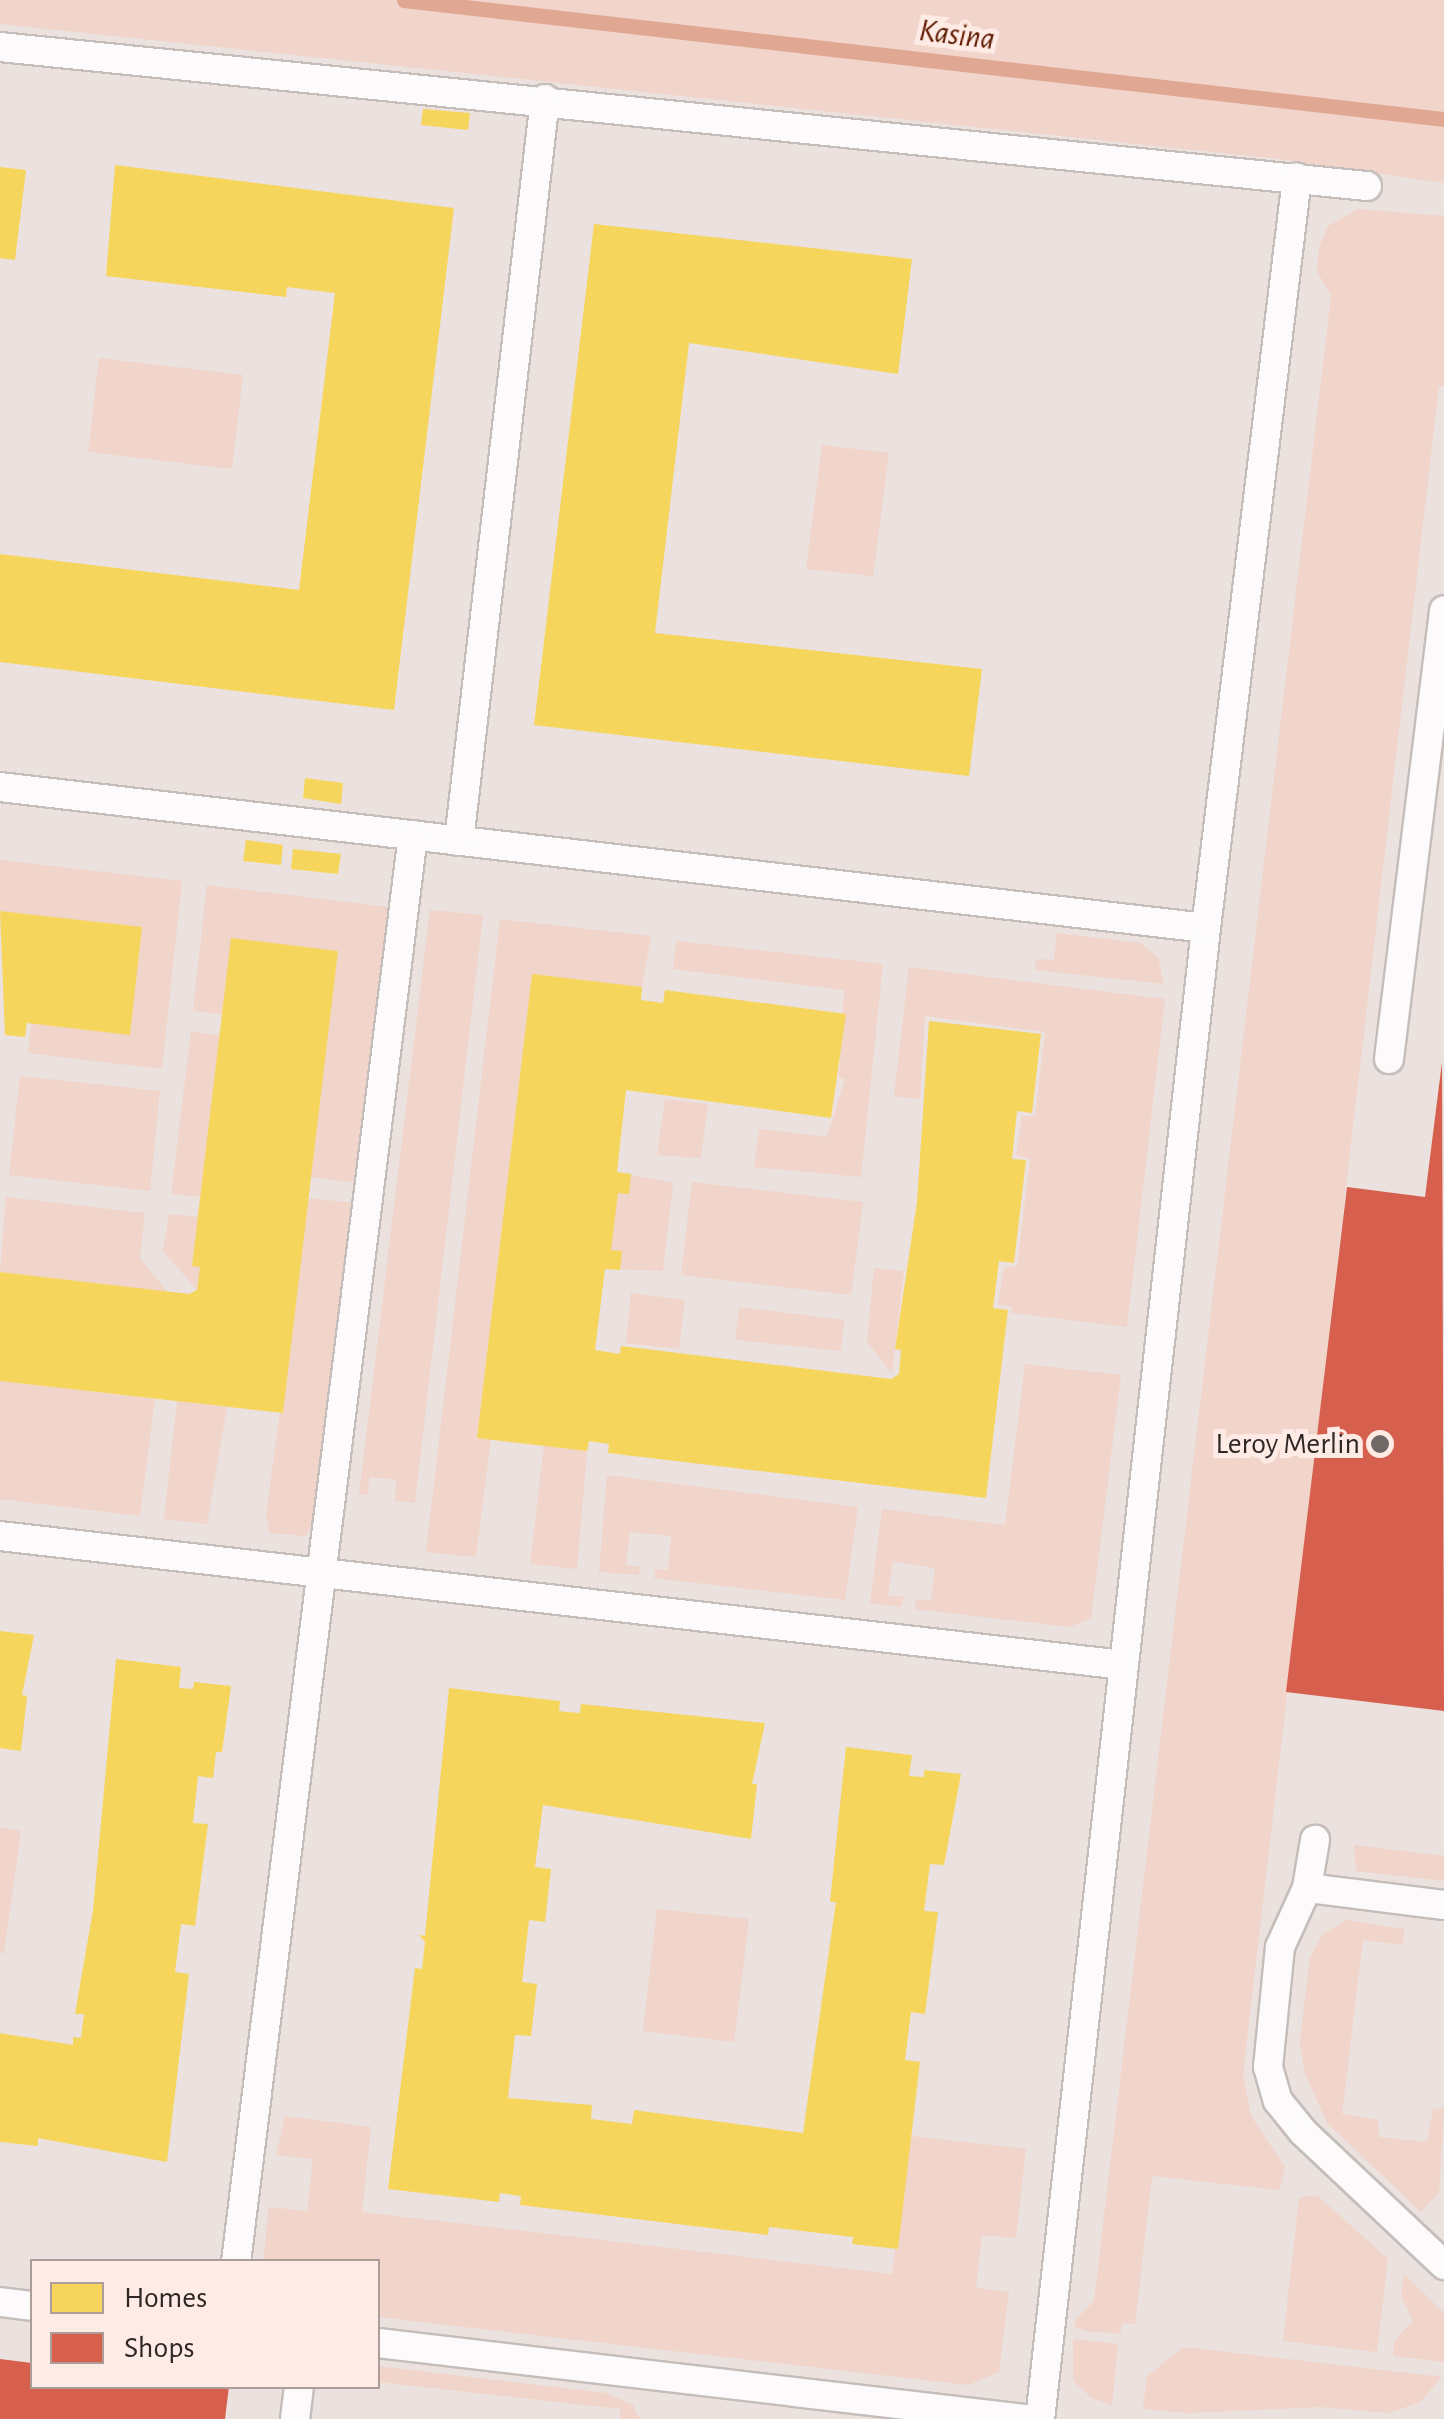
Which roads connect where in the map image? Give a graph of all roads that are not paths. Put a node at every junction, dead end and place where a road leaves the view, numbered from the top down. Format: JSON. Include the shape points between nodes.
{"nodes":[{"id":1,"x":0,"y":47,"type":"edge"},
{"id":2,"x":545,"y":99,"type":"junction"},
{"id":3,"x":1297,"y":178,"type":"junction"},
{"id":4,"x":1367,"y":186,"type":"dead end"},
{"id":5,"x":1444,"y":610,"type":"edge"},
{"id":6,"x":0,"y":787,"type":"edge"},
{"id":7,"x":413,"y":835,"type":"junction"},
{"id":8,"x":458,"y":841,"type":"junction"},
{"id":9,"x":1206,"y":928,"type":"junction"},
{"id":10,"x":1389,"y":1059,"type":"dead end"},
{"id":11,"x":0,"y":1536,"type":"edge"},
{"id":12,"x":324,"y":1578,"type":"junction"},
{"id":13,"x":1122,"y":1665,"type":"junction"},
{"id":14,"x":1315,"y":1840,"type":"dead end"},
{"id":15,"x":1307,"y":1888,"type":"junction"},
{"id":16,"x":1444,"y":1904,"type":"edge"},
{"id":17,"x":236,"y":2259,"type":"edge"},
{"id":18,"x":1444,"y":2265,"type":"edge"},
{"id":19,"x":0,"y":2302,"type":"edge"},
{"id":20,"x":30,"y":2306,"type":"edge"},
{"id":21,"x":380,"y":2343,"type":"edge"},
{"id":22,"x":298,"y":2389,"type":"edge"},
{"id":23,"x":295,"y":2419,"type":"edge"},
{"id":24,"x":1025,"y":2419,"type":"edge"},
{"id":25,"x":1040,"y":2419,"type":"edge"}],
"edges":[{"from":1,"to":2,"type":"lane"},
{"from":2,"to":3,"type":"lane"},
{"from":2,"to":8,"type":"lane"},
{"from":3,"to":4,"type":"lane"},
{"from":3,"to":9,"type":"lane"},
{"from":5,"to":10,"type":"lane"},
{"from":6,"to":7,"type":"lane"},
{"from":7,"to":8,"type":"lane"},
{"from":7,"to":12,"type":"lane"},
{"from":8,"to":9,"type":"lane"},
{"from":9,"to":13,"type":"lane"},
{"from":11,"to":12,"type":"lane"},
{"from":12,"to":13,"type":"lane"},
{"from":12,"to":17,"type":"lane"},
{"from":13,"to":25,"type":"lane"},
{"from":14,"to":15,"type":"lane"},
{"from":15,"to":16,"type":"lane"},
{"from":15,"to":18,"type":"lane","via":[[1280,1947],[1268,2067],[1278,2102]]},
{"from":19,"to":20,"type":"lane"},
{"from":21,"to":24,"type":"lane"},
{"from":22,"to":23,"type":"lane"}]}
